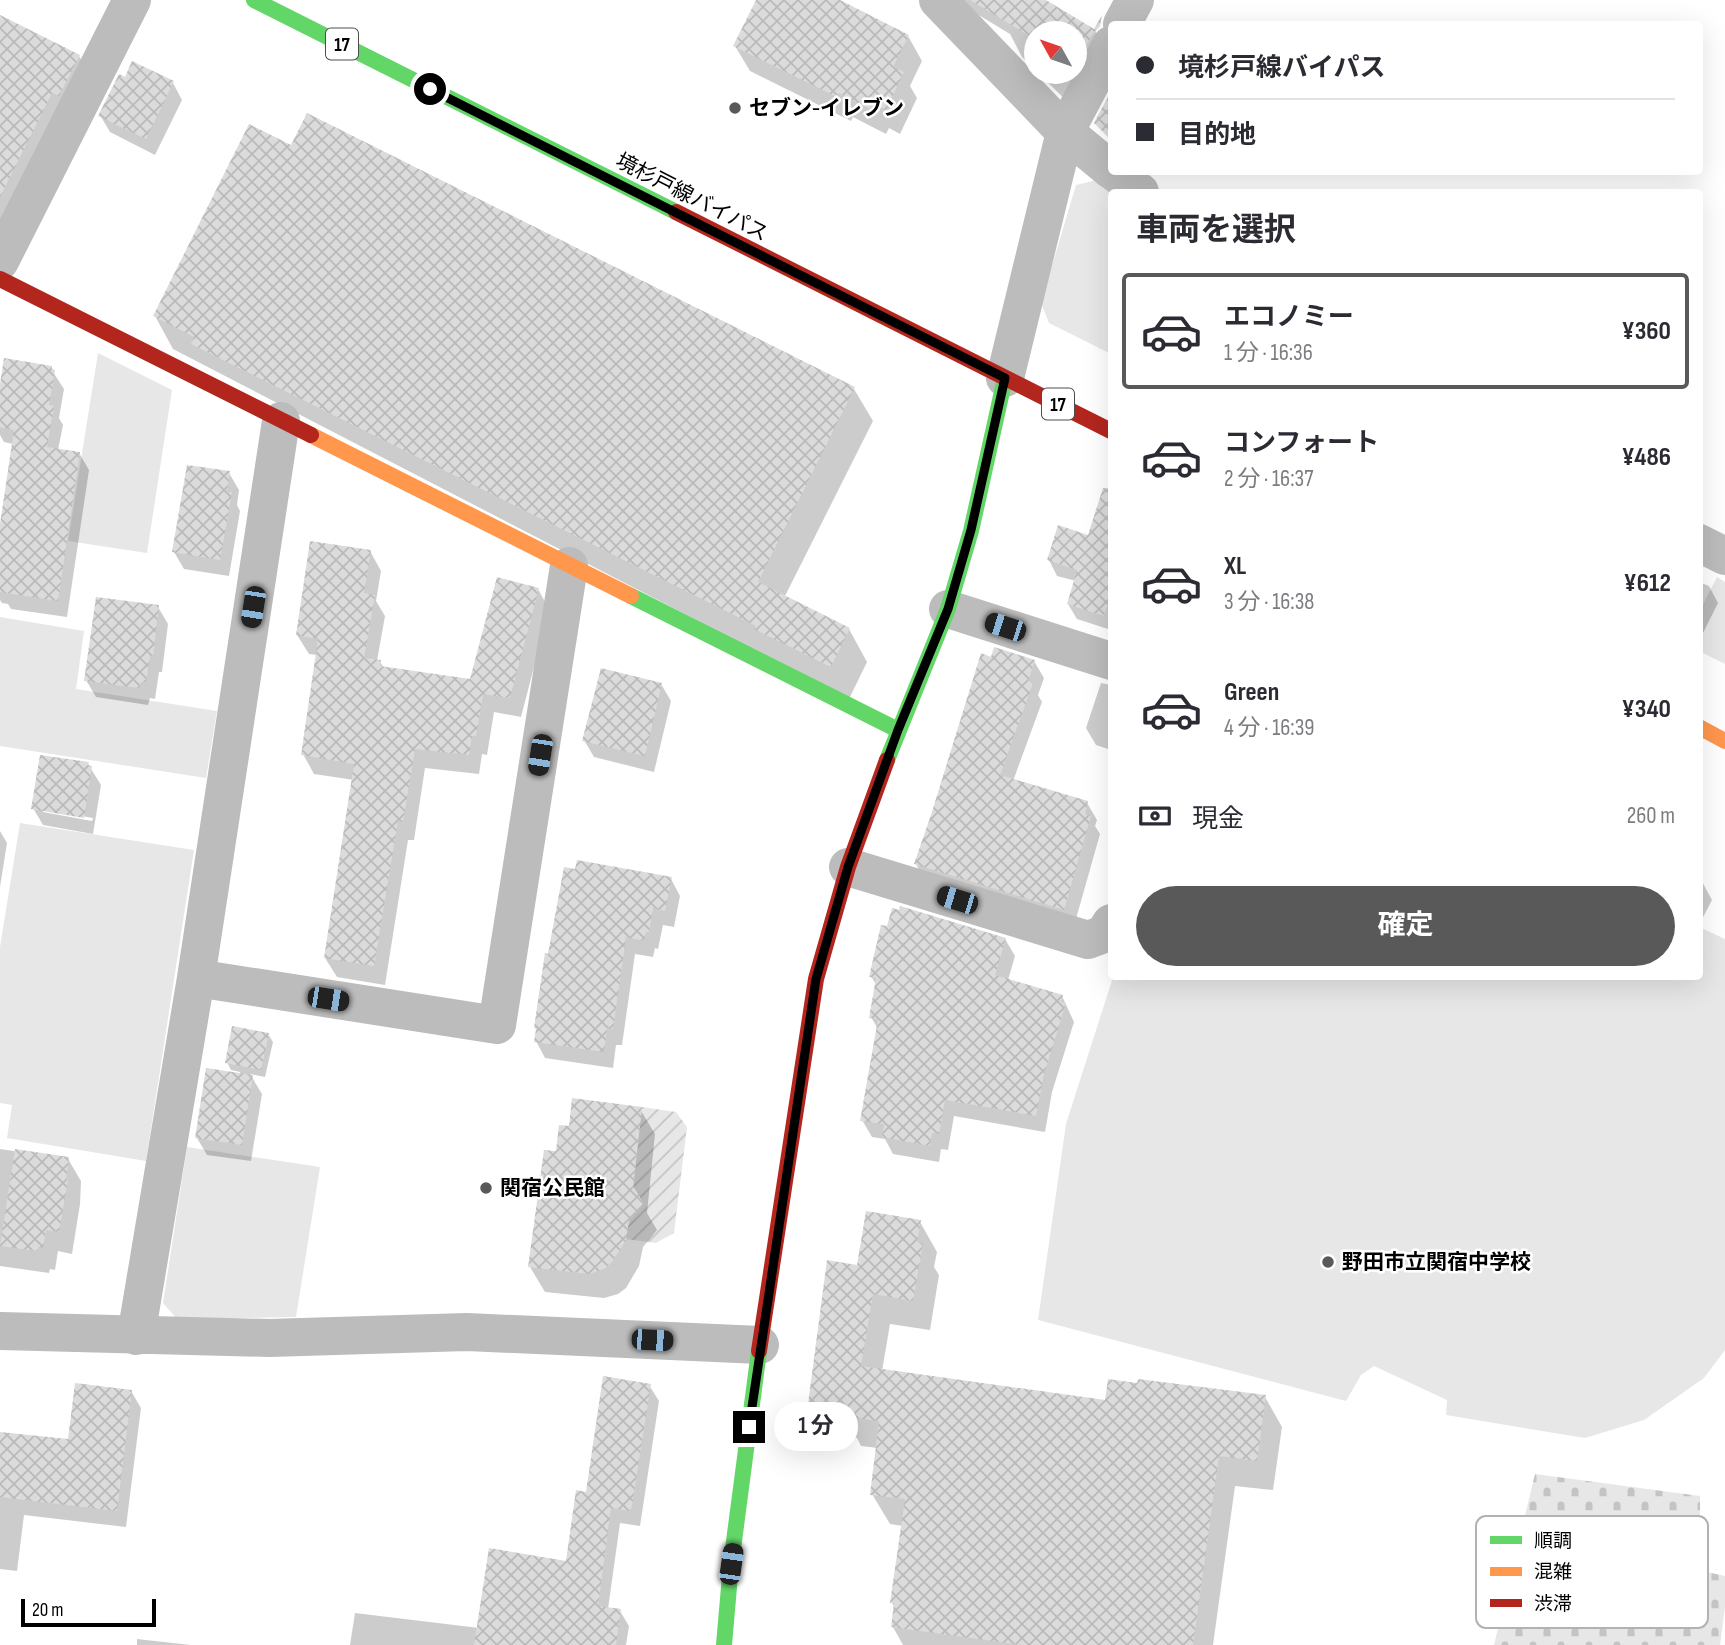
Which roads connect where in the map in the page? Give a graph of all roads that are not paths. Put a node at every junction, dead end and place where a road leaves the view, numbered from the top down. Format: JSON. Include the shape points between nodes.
{"nodes":[{"id":1,"x":132,"y":0,"type":"edge"},
{"id":2,"x":254,"y":0,"type":"edge"},
{"id":3,"x":938,"y":0,"type":"edge"},
{"id":4,"x":1135,"y":0,"type":"edge"},
{"id":5,"x":1124,"y":21,"type":"edge"},
{"id":6,"x":1108,"y":51,"type":"edge"},
{"id":7,"x":1065,"y":132,"type":"junction"},
{"id":8,"x":1108,"y":168,"type":"edge"},
{"id":9,"x":1117,"y":175,"type":"edge"},
{"id":10,"x":1136,"y":189,"type":"edge"},
{"id":11,"x":0,"y":261,"type":"edge"},
{"id":12,"x":0,"y":279,"type":"edge"},
{"id":13,"x":1005,"y":378,"type":"junction"},
{"id":14,"x":281,"y":421,"type":"junction"},
{"id":15,"x":1108,"y":430,"type":"edge"},
{"id":16,"x":1703,"y":546,"type":"edge"},
{"id":17,"x":1725,"y":556,"type":"edge"},
{"id":18,"x":569,"y":566,"type":"junction"},
{"id":19,"x":948,"y":609,"type":"junction"},
{"id":20,"x":1108,"y":661,"type":"edge"},
{"id":21,"x":1703,"y":729,"type":"edge"},
{"id":22,"x":898,"y":730,"type":"junction"},
{"id":23,"x":1725,"y":741,"type":"edge"},
{"id":24,"x":848,"y":867,"type":"junction"},
{"id":25,"x":1108,"y":928,"type":"edge"},
{"id":26,"x":196,"y":978,"type":"junction"},
{"id":27,"x":0,"y":1331,"type":"edge"},
{"id":28,"x":136,"y":1336,"type":"junction"},
{"id":29,"x":760,"y":1345,"type":"junction"},
{"id":30,"x":724,"y":1645,"type":"edge"}],
"edges":[{"from":1,"to":11,"type":"street"},
{"from":2,"to":13,"type":"street","name":"境杉戸線バイパス","number":"17"},
{"from":3,"to":7,"type":"street"},
{"from":4,"to":5,"type":"street"},
{"from":6,"to":7,"type":"street"},
{"from":7,"to":8,"type":"street"},
{"from":7,"to":13,"type":"street"},
{"from":9,"to":10,"type":"street"},
{"from":12,"to":14,"type":"street"},
{"from":13,"to":15,"type":"street","name":"境杉戸線バイパス","number":"17"},
{"from":13,"to":19,"type":"street"},
{"from":14,"to":18,"type":"street"},
{"from":14,"to":26,"type":"street"},
{"from":16,"to":17,"type":"street"},
{"from":18,"to":22,"type":"street"},
{"from":18,"to":26,"type":"street","via":[[497,1025]]},
{"from":19,"to":20,"type":"street"},
{"from":19,"to":22,"type":"street"},
{"from":21,"to":23,"type":"street"},
{"from":22,"to":24,"type":"street"},
{"from":24,"to":25,"type":"street","via":[[1088,940]]},
{"from":24,"to":29,"type":"street","via":[[816,979]]},
{"from":26,"to":28,"type":"street"},
{"from":27,"to":28,"type":"street"},
{"from":28,"to":29,"type":"street","via":[[269,1338],[467,1332]]},
{"from":29,"to":30,"type":"street"}]}
